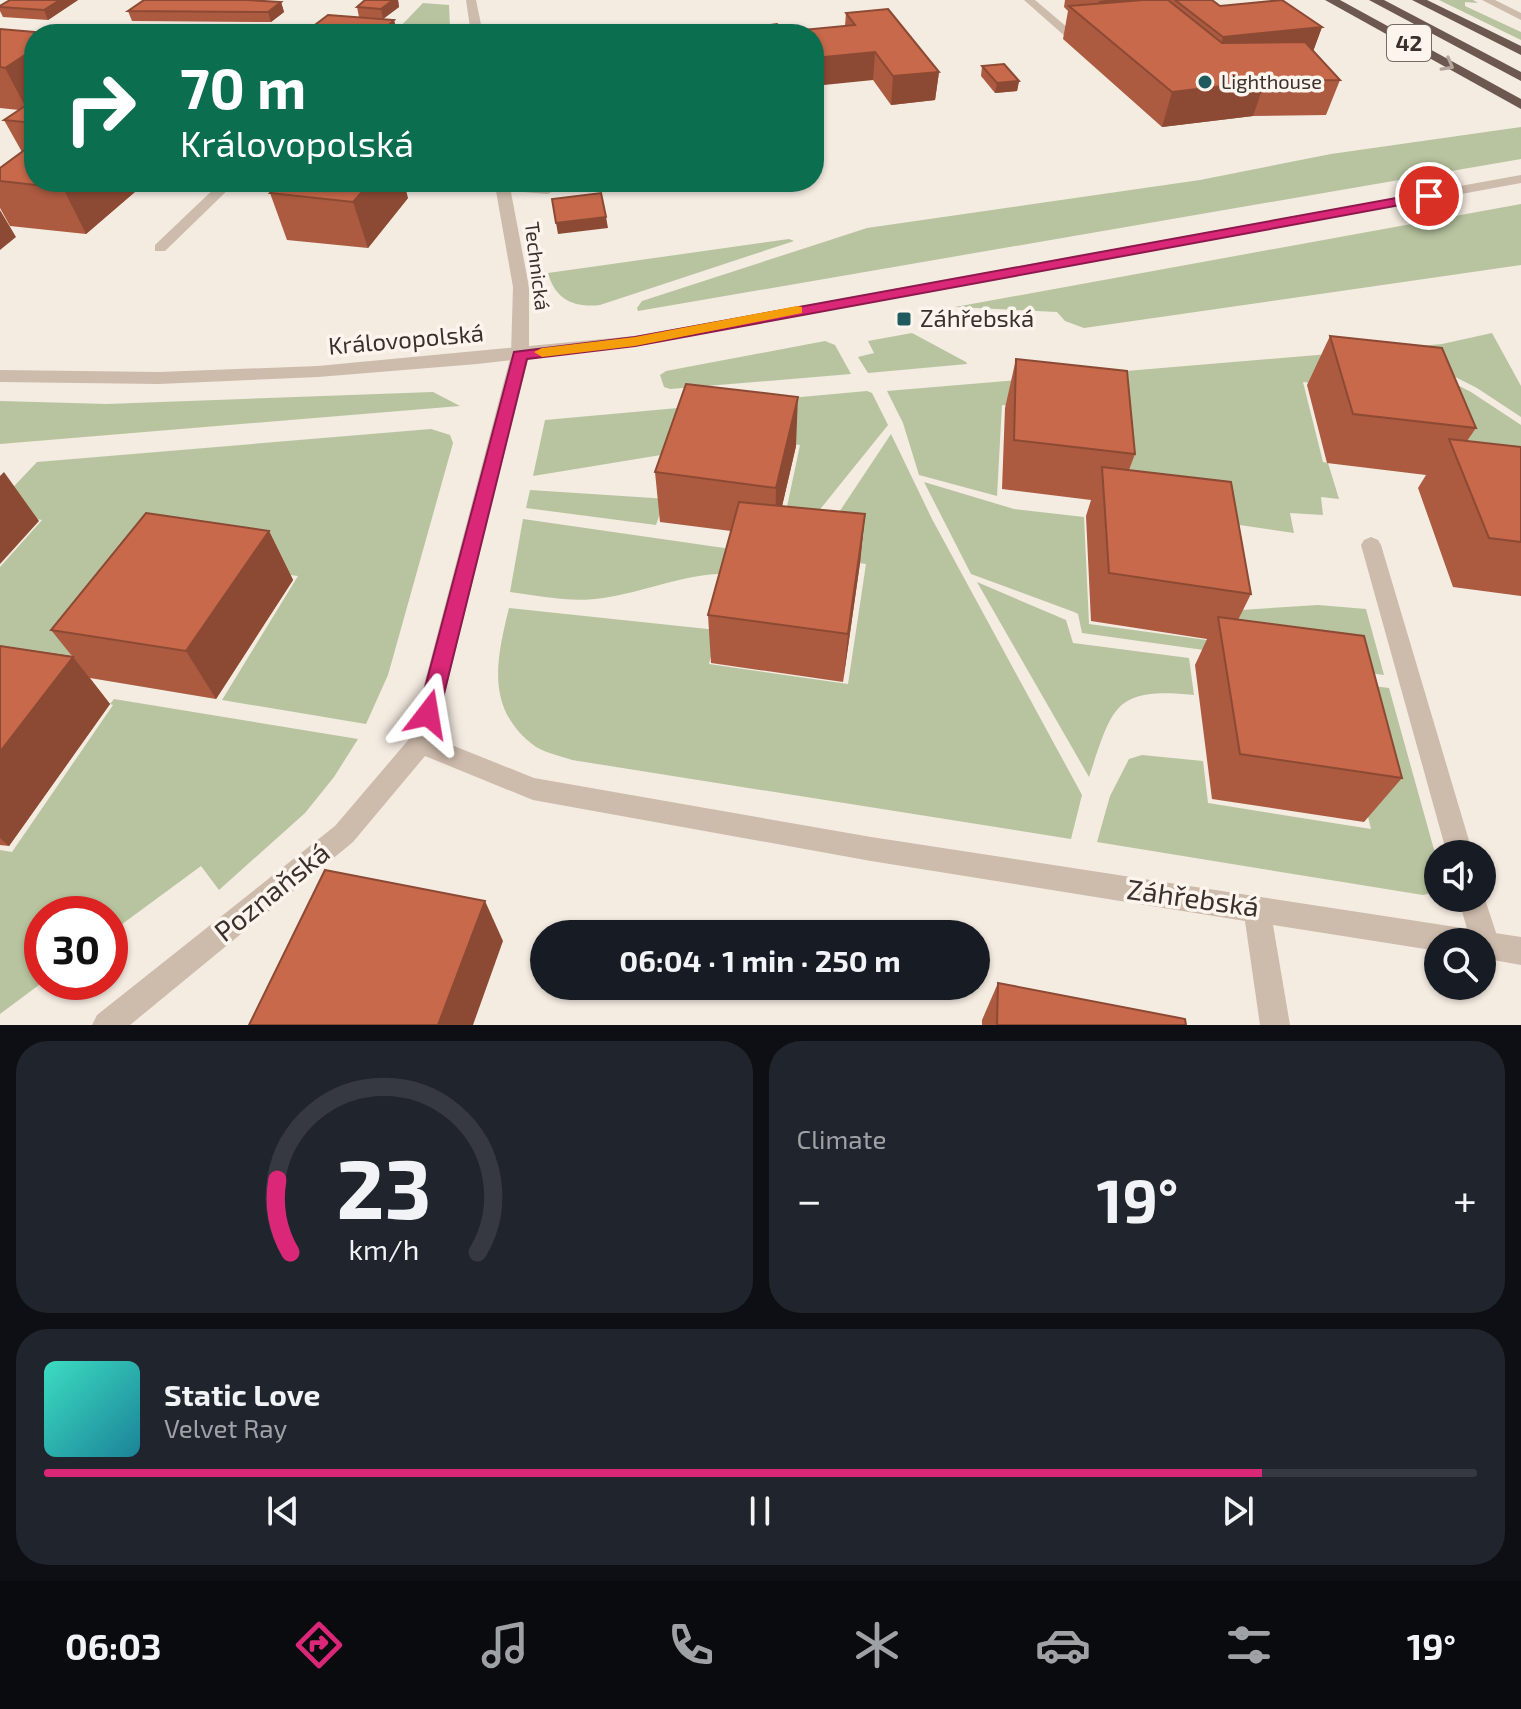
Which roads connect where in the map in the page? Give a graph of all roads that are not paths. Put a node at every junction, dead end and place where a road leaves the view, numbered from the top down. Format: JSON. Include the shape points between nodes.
{"nodes":[{"id":1,"x":471,"y":0,"type":"edge"},
{"id":2,"x":1029,"y":0,"type":"edge"},
{"id":3,"x":1331,"y":0,"type":"edge"},
{"id":4,"x":1375,"y":0,"type":"edge"},
{"id":5,"x":1418,"y":0,"type":"edge"},
{"id":6,"x":1487,"y":0,"type":"edge"},
{"id":7,"x":1521,"y":17,"type":"edge"},
{"id":8,"x":475,"y":24,"type":"edge"},
{"id":9,"x":1071,"y":36,"type":"dead end"},
{"id":10,"x":1521,"y":51,"type":"edge"},
{"id":11,"x":1521,"y":77,"type":"edge"},
{"id":12,"x":1521,"y":105,"type":"edge"},
{"id":13,"x":1521,"y":179,"type":"edge"},
{"id":14,"x":219,"y":192,"type":"edge"},
{"id":15,"x":504,"y":192,"type":"edge"},
{"id":16,"x":160,"y":248,"type":"dead end"},
{"id":17,"x":520,"y":355,"type":"junction"},
{"id":18,"x":0,"y":376,"type":"edge"},
{"id":19,"x":1371,"y":545,"type":"dead end"},
{"id":20,"x":421,"y":743,"type":"junction"},
{"id":21,"x":1456,"y":840,"type":"edge"},
{"id":22,"x":1257,"y":908,"type":"junction"},
{"id":23,"x":1424,"y":935,"type":"edge"},
{"id":24,"x":1496,"y":947,"type":"edge"},
{"id":25,"x":1521,"y":951,"type":"edge"},
{"id":26,"x":107,"y":1025,"type":"edge"},
{"id":27,"x":1275,"y":1025,"type":"edge"}],
"edges":[{"from":1,"to":8,"type":"street"},
{"from":2,"to":9,"type":"street"},
{"from":3,"to":12,"type":"highway","number":"42","one_way":true},
{"from":4,"to":11,"type":"highway"},
{"from":5,"to":10,"type":"highway","number":"42"},
{"from":6,"to":7,"type":"street"},
{"from":13,"to":17,"type":"street","name":"Královopolská","via":[[635,341]]},
{"from":14,"to":16,"type":"street"},
{"from":15,"to":17,"type":"street","name":"Technická","via":[[521,287]]},
{"from":17,"to":18,"type":"street","name":"Královopolská","via":[[277,374]]},
{"from":17,"to":20,"type":"street"},
{"from":19,"to":21,"type":"street"},
{"from":20,"to":22,"type":"street","name":"Záhřebská","via":[[533,789],[871,849]]},
{"from":20,"to":26,"type":"street","name":"Poznaňská","via":[[344,834]]},
{"from":22,"to":23,"type":"street","name":"Záhřebská"},
{"from":22,"to":27,"type":"street"},
{"from":24,"to":25,"type":"street","name":"Záhřebská"}]}
